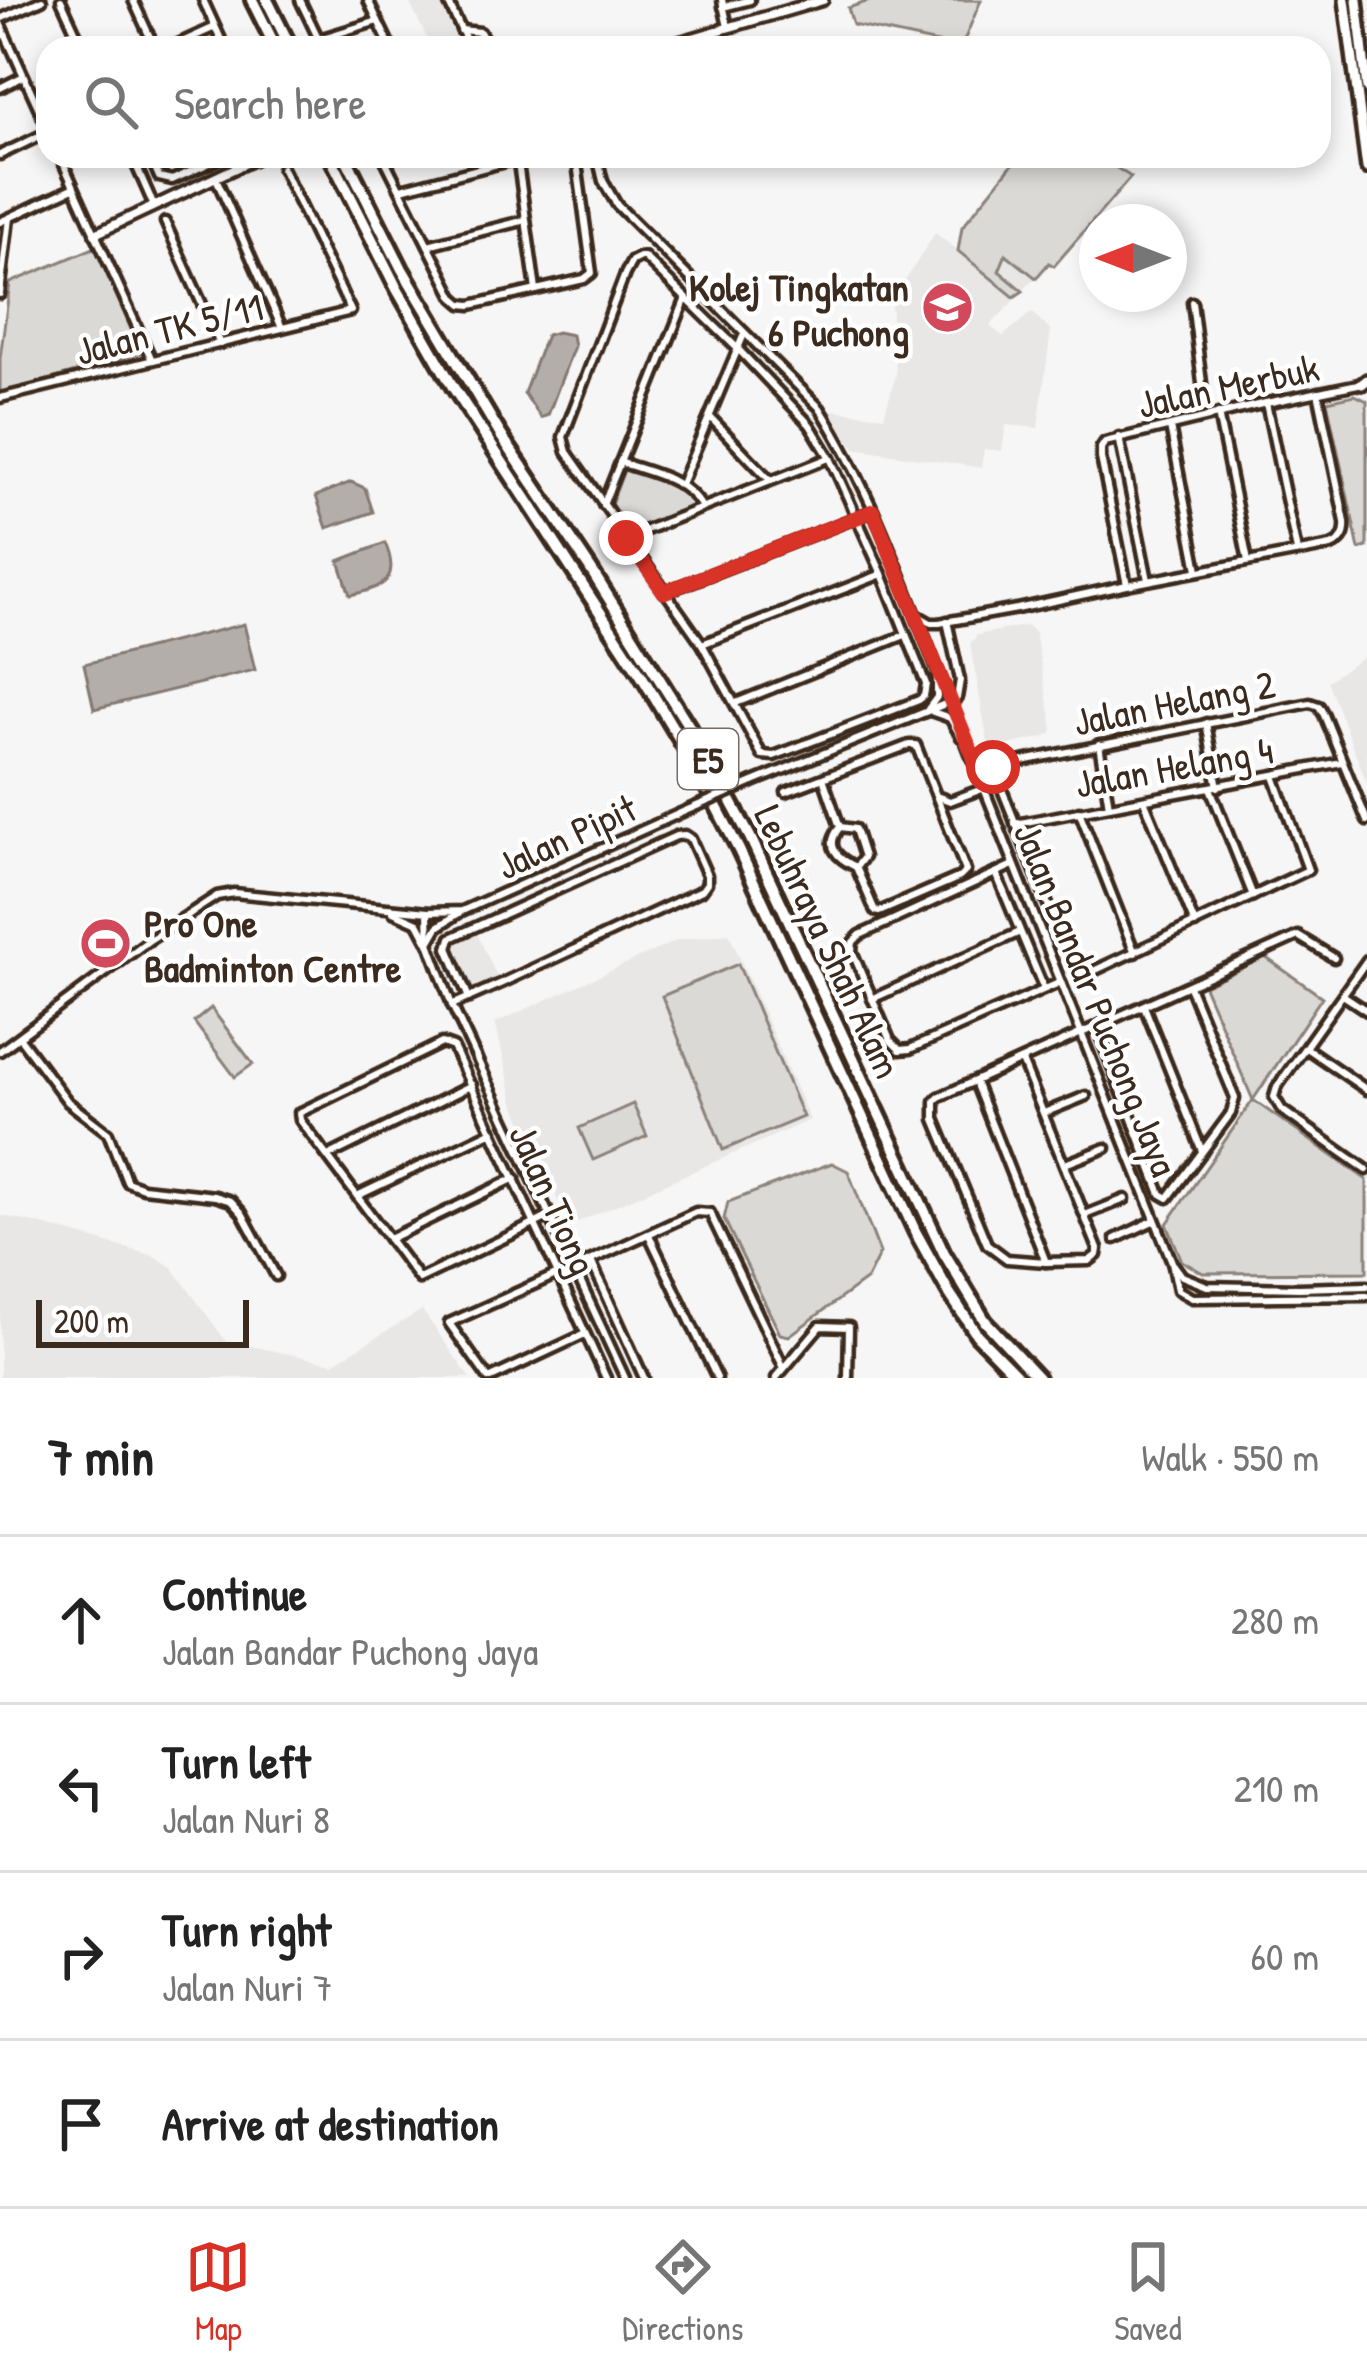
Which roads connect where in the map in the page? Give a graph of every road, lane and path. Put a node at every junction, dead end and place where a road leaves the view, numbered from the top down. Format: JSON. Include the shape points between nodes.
{"nodes":[{"id":1,"x":42,"y":0,"type":"edge"},
{"id":2,"x":61,"y":0,"type":"edge"},
{"id":3,"x":133,"y":0,"type":"edge"},
{"id":4,"x":203,"y":0,"type":"edge"},
{"id":5,"x":252,"y":0,"type":"edge"},
{"id":6,"x":267,"y":0,"type":"edge"},
{"id":7,"x":299,"y":0,"type":"edge"},
{"id":8,"x":368,"y":0,"type":"edge"},
{"id":9,"x":447,"y":0,"type":"edge"},
{"id":10,"x":751,"y":0,"type":"edge"},
{"id":11,"x":1346,"y":0,"type":"edge"},
{"id":12,"x":1357,"y":0,"type":"edge"},
{"id":13,"x":818,"y":1,"type":"edge"},
{"id":14,"x":723,"y":4,"type":"edge"},
{"id":15,"x":0,"y":21,"type":"edge"},
{"id":16,"x":378,"y":21,"type":"junction"},
{"id":17,"x":215,"y":27,"type":"junction"},
{"id":18,"x":728,"y":27,"type":"junction"},
{"id":19,"x":461,"y":30,"type":"junction"},
{"id":20,"x":78,"y":36,"type":"edge"},
{"id":21,"x":149,"y":36,"type":"edge"},
{"id":22,"x":195,"y":36,"type":"edge"},
{"id":23,"x":219,"y":36,"type":"edge"},
{"id":24,"x":270,"y":36,"type":"edge"},
{"id":25,"x":285,"y":36,"type":"edge"},
{"id":26,"x":317,"y":36,"type":"edge"},
{"id":27,"x":329,"y":36,"type":"edge"},
{"id":28,"x":385,"y":36,"type":"edge"},
{"id":29,"x":464,"y":36,"type":"edge"},
{"id":30,"x":482,"y":36,"type":"edge"},
{"id":31,"x":699,"y":36,"type":"edge"},
{"id":32,"x":1364,"y":52,"type":"edge"},
{"id":33,"x":24,"y":76,"type":"junction"},
{"id":34,"x":0,"y":88,"type":"edge"},
{"id":35,"x":1367,"y":88,"type":"edge"},
{"id":36,"x":36,"y":104,"type":"edge"},
{"id":37,"x":36,"y":137,"type":"edge"},
{"id":38,"x":0,"y":154,"type":"edge"},
{"id":39,"x":65,"y":168,"type":"edge"},
{"id":40,"x":137,"y":168,"type":"edge"},
{"id":41,"x":155,"y":168,"type":"edge"},
{"id":42,"x":198,"y":168,"type":"edge"},
{"id":43,"x":235,"y":168,"type":"edge"},
{"id":44,"x":282,"y":168,"type":"dead end"},
{"id":45,"x":336,"y":168,"type":"edge"},
{"id":46,"x":351,"y":168,"type":"edge"},
{"id":47,"x":389,"y":168,"type":"edge"},
{"id":48,"x":477,"y":168,"type":"edge"},
{"id":49,"x":519,"y":168,"type":"edge"},
{"id":50,"x":578,"y":168,"type":"edge"},
{"id":51,"x":600,"y":168,"type":"edge"},
{"id":52,"x":1367,"y":168,"type":"edge"},
{"id":53,"x":216,"y":177,"type":"junction"},
{"id":54,"x":74,"y":188,"type":"junction"},
{"id":55,"x":400,"y":189,"type":"junction"},
{"id":56,"x":154,"y":206,"type":"junction"},
{"id":57,"x":4,"y":220,"type":"edge"},
{"id":58,"x":526,"y":220,"type":"junction"},
{"id":59,"x":165,"y":222,"type":"dead end"},
{"id":60,"x":95,"y":234,"type":"junction"},
{"id":61,"x":428,"y":245,"type":"junction"},
{"id":62,"x":536,"y":290,"type":"junction"},
{"id":63,"x":0,"y":293,"type":"edge"},
{"id":64,"x":686,"y":298,"type":"junction"},
{"id":65,"x":1192,"y":302,"type":"dead end"},
{"id":66,"x":282,"y":328,"type":"junction"},
{"id":67,"x":744,"y":334,"type":"junction"},
{"id":68,"x":220,"y":344,"type":"junction"},
{"id":69,"x":738,"y":349,"type":"junction"},
{"id":70,"x":152,"y":360,"type":"junction"},
{"id":71,"x":1366,"y":383,"type":"edge"},
{"id":72,"x":1203,"y":391,"type":"dead end"},
{"id":73,"x":1318,"y":392,"type":"junction"},
{"id":74,"x":0,"y":398,"type":"edge"},
{"id":75,"x":1266,"y":403,"type":"junction"},
{"id":76,"x":1218,"y":414,"type":"junction"},
{"id":77,"x":710,"y":416,"type":"junction"},
{"id":78,"x":1170,"y":426,"type":"junction"},
{"id":79,"x":1119,"y":437,"type":"junction"},
{"id":80,"x":830,"y":458,"type":"junction"},
{"id":81,"x":620,"y":462,"type":"junction"},
{"id":82,"x":770,"y":480,"type":"junction"},
{"id":83,"x":681,"y":484,"type":"junction"},
{"id":84,"x":603,"y":505,"type":"junction"},
{"id":85,"x":701,"y":507,"type":"junction"},
{"id":86,"x":873,"y":511,"type":"junction"},
{"id":87,"x":856,"y":518,"type":"junction"},
{"id":88,"x":626,"y":538,"type":"junction"},
{"id":89,"x":1297,"y":551,"type":"junction"},
{"id":90,"x":1248,"y":561,"type":"junction"},
{"id":91,"x":1198,"y":570,"type":"junction"},
{"id":92,"x":882,"y":574,"type":"junction"},
{"id":93,"x":1148,"y":580,"type":"junction"},
{"id":94,"x":1127,"y":585,"type":"junction"},
{"id":95,"x":664,"y":592,"type":"junction"},
{"id":96,"x":916,"y":614,"type":"junction"},
{"id":97,"x":947,"y":621,"type":"junction"},
{"id":98,"x":905,"y":635,"type":"junction"},
{"id":99,"x":702,"y":644,"type":"junction"},
{"id":100,"x":935,"y":663,"type":"junction"},
{"id":101,"x":950,"y":702,"type":"junction"},
{"id":102,"x":736,"y":704,"type":"junction"},
{"id":103,"x":924,"y":712,"type":"junction"},
{"id":104,"x":1207,"y":723,"type":"junction"},
{"id":105,"x":1099,"y":744,"type":"junction"},
{"id":106,"x":1343,"y":761,"type":"junction"},
{"id":107,"x":977,"y":766,"type":"junction"},
{"id":108,"x":993,"y":767,"type":"junction"},
{"id":109,"x":1274,"y":776,"type":"junction"},
{"id":110,"x":823,"y":778,"type":"junction"},
{"id":111,"x":1214,"y":787,"type":"junction"},
{"id":112,"x":985,"y":788,"type":"junction"},
{"id":113,"x":786,"y":792,"type":"dead end"},
{"id":114,"x":938,"y":796,"type":"junction"},
{"id":115,"x":1144,"y":800,"type":"junction"},
{"id":116,"x":950,"y":801,"type":"junction"},
{"id":117,"x":1109,"y":806,"type":"junction"},
{"id":118,"x":1079,"y":811,"type":"junction"},
{"id":119,"x":945,"y":815,"type":"junction"},
{"id":120,"x":1367,"y":821,"type":"edge"},
{"id":121,"x":1015,"y":824,"type":"junction"},
{"id":122,"x":840,"y":827,"type":"junction"},
{"id":123,"x":1013,"y":865,"type":"junction"},
{"id":124,"x":856,"y":867,"type":"junction"},
{"id":125,"x":996,"y":873,"type":"junction"},
{"id":126,"x":1253,"y":896,"type":"junction"},
{"id":127,"x":381,"y":907,"type":"junction"},
{"id":128,"x":462,"y":911,"type":"junction"},
{"id":129,"x":428,"y":912,"type":"junction"},
{"id":130,"x":1196,"y":924,"type":"junction"},
{"id":131,"x":1020,"y":932,"type":"junction"},
{"id":132,"x":429,"y":944,"type":"junction"},
{"id":133,"x":1135,"y":953,"type":"junction"},
{"id":134,"x":1334,"y":958,"type":"dead end"},
{"id":135,"x":1367,"y":960,"type":"edge"},
{"id":136,"x":1061,"y":982,"type":"junction"},
{"id":137,"x":1189,"y":986,"type":"junction"},
{"id":138,"x":1044,"y":989,"type":"junction"},
{"id":139,"x":1343,"y":995,"type":"junction"},
{"id":140,"x":469,"y":998,"type":"junction"},
{"id":141,"x":872,"y":999,"type":"junction"},
{"id":142,"x":452,"y":1005,"type":"junction"},
{"id":143,"x":1144,"y":1006,"type":"junction"},
{"id":144,"x":1367,"y":1011,"type":"edge"},
{"id":145,"x":1097,"y":1028,"type":"junction"},
{"id":146,"x":465,"y":1033,"type":"junction"},
{"id":147,"x":1083,"y":1034,"type":"junction"},
{"id":148,"x":20,"y":1038,"type":"junction"},
{"id":149,"x":452,"y":1045,"type":"junction"},
{"id":150,"x":1306,"y":1048,"type":"junction"},
{"id":151,"x":0,"y":1051,"type":"edge"},
{"id":152,"x":1022,"y":1061,"type":"junction"},
{"id":153,"x":975,"y":1081,"type":"junction"},
{"id":154,"x":472,"y":1085,"type":"junction"},
{"id":155,"x":1367,"y":1090,"type":"edge"},
{"id":156,"x":1086,"y":1096,"type":"dead end"},
{"id":157,"x":1044,"y":1113,"type":"junction"},
{"id":158,"x":494,"y":1131,"type":"junction"},
{"id":159,"x":1106,"y":1148,"type":"dead end"},
{"id":160,"x":1202,"y":1151,"type":"junction"},
{"id":161,"x":328,"y":1156,"type":"junction"},
{"id":162,"x":1065,"y":1164,"type":"junction"},
{"id":163,"x":1367,"y":1170,"type":"edge"},
{"id":164,"x":514,"y":1178,"type":"junction"},
{"id":165,"x":357,"y":1196,"type":"junction"},
{"id":166,"x":1125,"y":1199,"type":"dead end"},
{"id":167,"x":1085,"y":1215,"type":"junction"},
{"id":168,"x":550,"y":1216,"type":"junction"},
{"id":169,"x":1155,"y":1220,"type":"junction"},
{"id":170,"x":534,"y":1224,"type":"junction"},
{"id":171,"x":649,"y":1234,"type":"junction"},
{"id":172,"x":389,"y":1239,"type":"junction"},
{"id":173,"x":1115,"y":1239,"type":"dead end"},
{"id":174,"x":590,"y":1260,"type":"junction"},
{"id":175,"x":1046,"y":1262,"type":"junction"},
{"id":176,"x":1172,"y":1262,"type":"junction"},
{"id":177,"x":574,"y":1268,"type":"junction"},
{"id":178,"x":558,"y":1274,"type":"junction"},
{"id":179,"x":276,"y":1276,"type":"dead end"},
{"id":180,"x":1367,"y":1286,"type":"edge"},
{"id":181,"x":1367,"y":1296,"type":"edge"},
{"id":182,"x":586,"y":1334,"type":"junction"},
{"id":183,"x":784,"y":1368,"type":"junction"},
{"id":184,"x":490,"y":1378,"type":"edge"},
{"id":185,"x":606,"y":1378,"type":"edge"},
{"id":186,"x":625,"y":1378,"type":"edge"},
{"id":187,"x":644,"y":1378,"type":"edge"},
{"id":188,"x":717,"y":1378,"type":"edge"},
{"id":189,"x":776,"y":1378,"type":"edge"},
{"id":190,"x":848,"y":1378,"type":"edge"},
{"id":191,"x":1019,"y":1378,"type":"edge"},
{"id":192,"x":1038,"y":1378,"type":"edge"}],
"edges":[{"from":1,"to":15,"type":"street"},
{"from":2,"to":20,"type":"street"},
{"from":3,"to":21,"type":"street"},
{"from":4,"to":17,"type":"street"},
{"from":5,"to":24,"type":"highway"},
{"from":6,"to":25,"type":"highway"},
{"from":7,"to":26,"type":"street"},
{"from":8,"to":16,"type":"street"},
{"from":9,"to":19,"type":"street"},
{"from":10,"to":14,"type":"street"},
{"from":11,"to":52,"type":"main road"},
{"from":12,"to":32,"type":"main road"},
{"from":13,"to":18,"type":"street"},
{"from":14,"to":18,"type":"street"},
{"from":15,"to":33,"type":"street"},
{"from":16,"to":27,"type":"street"},
{"from":16,"to":28,"type":"street"},
{"from":17,"to":22,"type":"street"},
{"from":17,"to":23,"type":"street"},
{"from":18,"to":31,"type":"street"},
{"from":19,"to":29,"type":"street"},
{"from":19,"to":30,"type":"street"},
{"from":32,"to":35,"type":"main road"},
{"from":33,"to":34,"type":"street"},
{"from":33,"to":36,"type":"street"},
{"from":37,"to":38,"type":"street"},
{"from":39,"to":54,"type":"street"},
{"from":40,"to":56,"type":"street"},
{"from":41,"to":42,"type":"street","via":[[172,180]]},
{"from":43,"to":53,"type":"street"},
{"from":44,"to":66,"type":"street","name":"Jalan TK 5/11","via":[[351,311]]},
{"from":45,"to":191,"type":"highway","name":"Lebuhraya Shah Alam","number":"E5","via":[[453,386],[694,763],[948,1292]]},
{"from":46,"to":192,"type":"highway","name":"Lebuhraya Shah Alam","number":"E5","via":[[488,413],[703,749],[944,1253],[986,1321]]},
{"from":47,"to":55,"type":"street"},
{"from":48,"to":55,"type":"street"},
{"from":49,"to":58,"type":"street"},
{"from":50,"to":62,"type":"street","via":[[592,273]]},
{"from":51,"to":67,"type":"street","name":"Jalan Bandar Puchong Jaya","via":[[617,205]]},
{"from":53,"to":56,"type":"street"},
{"from":53,"to":66,"type":"street"},
{"from":54,"to":57,"type":"street"},
{"from":54,"to":60,"type":"street"},
{"from":55,"to":61,"type":"street"},
{"from":56,"to":60,"type":"street"},
{"from":57,"to":63,"type":"street"},
{"from":58,"to":61,"type":"street"},
{"from":58,"to":62,"type":"street"},
{"from":59,"to":68,"type":"street"},
{"from":60,"to":70,"type":"street"},
{"from":61,"to":62,"type":"street","via":[[462,304]]},
{"from":64,"to":69,"type":"street"},
{"from":64,"to":81,"type":"street"},
{"from":64,"to":84,"type":"street","via":[[644,257],[625,274],[563,437]]},
{"from":65,"to":72,"type":"street"},
{"from":66,"to":68,"type":"street","name":"Jalan TK 5/11"},
{"from":67,"to":69,"type":"street"},
{"from":67,"to":86,"type":"street","name":"Jalan Bandar Puchong Jaya","via":[[820,408]]},
{"from":68,"to":70,"type":"street","name":"Jalan TK 5/11"},
{"from":69,"to":77,"type":"street"},
{"from":69,"to":80,"type":"street","via":[[810,425]]},
{"from":70,"to":74,"type":"street","name":"Jalan TK 5/11"},
{"from":71,"to":73,"type":"street","name":"Jalan Merbuk"},
{"from":73,"to":75,"type":"street","name":"Jalan Merbuk"},
{"from":73,"to":89,"type":"street","via":[[1346,521],[1340,542]]},
{"from":75,"to":76,"type":"street","name":"Jalan Merbuk"},
{"from":75,"to":89,"type":"street"},
{"from":76,"to":78,"type":"street","name":"Jalan Merbuk"},
{"from":76,"to":90,"type":"street"},
{"from":77,"to":82,"type":"street"},
{"from":77,"to":83,"type":"street"},
{"from":78,"to":79,"type":"street","name":"Jalan Merbuk"},
{"from":78,"to":91,"type":"street"},
{"from":79,"to":93,"type":"street"},
{"from":79,"to":94,"type":"street","name":"Jalan Merbuk","via":[[1100,453]]},
{"from":80,"to":82,"type":"street"},
{"from":80,"to":87,"type":"street"},
{"from":81,"to":83,"type":"street"},
{"from":81,"to":84,"type":"street"},
{"from":82,"to":85,"type":"street"},
{"from":83,"to":85,"type":"street"},
{"from":84,"to":88,"type":"street"},
{"from":85,"to":88,"type":"street"},
{"from":86,"to":87,"type":"street"},
{"from":86,"to":96,"type":"street","name":"Jalan Bandar Puchong Jaya"},
{"from":87,"to":92,"type":"street"},
{"from":87,"to":95,"type":"street"},
{"from":88,"to":95,"type":"street"},
{"from":89,"to":90,"type":"street"},
{"from":90,"to":91,"type":"street"},
{"from":91,"to":93,"type":"street"},
{"from":92,"to":98,"type":"street"},
{"from":92,"to":99,"type":"street"},
{"from":93,"to":94,"type":"street"},
{"from":94,"to":97,"type":"street"},
{"from":95,"to":99,"type":"street"},
{"from":96,"to":97,"type":"street"},
{"from":96,"to":100,"type":"street","name":"Jalan Bandar Puchong Jaya"},
{"from":97,"to":101,"type":"street","via":[[960,686]]},
{"from":98,"to":102,"type":"street"},
{"from":98,"to":102,"type":"street","via":[[926,684],[919,700],[774,756],[762,755]]},
{"from":99,"to":102,"type":"street"},
{"from":100,"to":101,"type":"street","name":"Jalan Bandar Puchong Jaya"},
{"from":100,"to":103,"type":"street","via":[[938,697]]},
{"from":101,"to":103,"type":"street","name":"Jalan Pipit"},
{"from":101,"to":107,"type":"street","name":"Jalan Bandar Puchong Jaya"},
{"from":103,"to":107,"type":"street","via":[[950,718]]},
{"from":103,"to":128,"type":"street","name":"Jalan Pipit","bridge":true},
{"from":104,"to":105,"type":"street","name":"Jalan Helang 2"},
{"from":104,"to":106,"type":"street","name":"Jalan Helang 2","via":[[1310,703],[1322,710]]},
{"from":104,"to":111,"type":"street"},
{"from":105,"to":108,"type":"street","name":"Jalan Helang 2"},
{"from":105,"to":117,"type":"street"},
{"from":106,"to":109,"type":"street","name":"Jalan Helang 4"},
{"from":106,"to":120,"type":"street"},
{"from":107,"to":108,"type":"street","name":"Jalan Helang 2"},
{"from":107,"to":112,"type":"street","name":"Jalan Bandar Puchong Jaya"},
{"from":108,"to":121,"type":"street"},
{"from":109,"to":111,"type":"street","name":"Jalan Helang 4"},
{"from":109,"to":126,"type":"street","via":[[1308,870]]},
{"from":110,"to":113,"type":"street"},
{"from":110,"to":114,"type":"street","via":[[916,746]]},
{"from":110,"to":122,"type":"street"},
{"from":111,"to":115,"type":"street","name":"Jalan Helang 4"},
{"from":111,"to":126,"type":"street"},
{"from":112,"to":116,"type":"street"},
{"from":112,"to":123,"type":"street","name":"Jalan Bandar Puchong Jaya"},
{"from":114,"to":116,"type":"street"},
{"from":114,"to":119,"type":"street"},
{"from":115,"to":117,"type":"street","name":"Jalan Helang 4"},
{"from":115,"to":130,"type":"street"},
{"from":116,"to":119,"type":"street"},
{"from":117,"to":118,"type":"street","name":"Jalan Helang 4"},
{"from":118,"to":121,"type":"street","name":"Jalan Helang 4"},
{"from":118,"to":133,"type":"street"},
{"from":119,"to":124,"type":"street","via":[[966,871],[960,877],[879,912]]},
{"from":121,"to":133,"type":"street","via":[[1072,967],[1091,974]]},
{"from":122,"to":124,"type":"street","via":[[833,849]]},
{"from":122,"to":124,"type":"street","via":[[850,826],[862,844]]},
{"from":123,"to":125,"type":"street"},
{"from":123,"to":136,"type":"street","name":"Jalan Bandar Puchong Jaya"},
{"from":125,"to":131,"type":"street"},
{"from":125,"to":141,"type":"street","via":[[856,938],[852,951]]},
{"from":126,"to":130,"type":"street"},
{"from":127,"to":129,"type":"street","name":"Jalan Pipit"},
{"from":127,"to":132,"type":"street","via":[[418,923]]},
{"from":127,"to":148,"type":"street","name":"Jalan Pipit","via":[[217,896]]},
{"from":128,"to":129,"type":"street","name":"Jalan Pipit"},
{"from":128,"to":132,"type":"street"},
{"from":129,"to":132,"type":"street"},
{"from":130,"to":133,"type":"street"},
{"from":131,"to":138,"type":"street"},
{"from":131,"to":141,"type":"street"},
{"from":132,"to":142,"type":"street"},
{"from":134,"to":137,"type":"street","via":[[1298,936]]},
{"from":135,"to":139,"type":"street"},
{"from":136,"to":138,"type":"street"},
{"from":136,"to":147,"type":"street","name":"Jalan Bandar Puchong Jaya"},
{"from":137,"to":143,"type":"street"},
{"from":137,"to":160,"type":"street","via":[[1235,1098]]},
{"from":138,"to":141,"type":"street","via":[[906,1050],[892,1045]]},
{"from":139,"to":144,"type":"street"},
{"from":139,"to":150,"type":"street"},
{"from":140,"to":140,"type":"street","via":[[451,938],[676,836],[691,839],[707,874],[702,890]]},
{"from":140,"to":142,"type":"street"},
{"from":142,"to":146,"type":"street"},
{"from":143,"to":145,"type":"street"},
{"from":143,"to":160,"type":"street"},
{"from":145,"to":147,"type":"street"},
{"from":145,"to":160,"type":"street","via":[[1161,1193],[1172,1196]]},
{"from":146,"to":149,"type":"street"},
{"from":146,"to":168,"type":"street"},
{"from":147,"to":152,"type":"street"},
{"from":147,"to":169,"type":"street","name":"Jalan Bandar Puchong Jaya"},
{"from":148,"to":151,"type":"street","name":"Jalan Pipit"},
{"from":148,"to":179,"type":"street","via":[[68,1102],[108,1133],[127,1182],[231,1201]]},
{"from":149,"to":154,"type":"street","name":"Jalan Tiong"},
{"from":149,"to":161,"type":"street","via":[[301,1110]]},
{"from":150,"to":155,"type":"street"},
{"from":150,"to":163,"type":"street","via":[[1275,1102]]},
{"from":152,"to":153,"type":"street"},
{"from":152,"to":157,"type":"street"},
{"from":153,"to":175,"type":"street"},
{"from":153,"to":175,"type":"street","via":[[939,1097],[935,1119],[987,1244],[1007,1259]]},
{"from":154,"to":158,"type":"street","name":"Jalan Tiong"},
{"from":154,"to":161,"type":"street"},
{"from":156,"to":157,"type":"street"},
{"from":157,"to":162,"type":"street"},
{"from":158,"to":164,"type":"street","name":"Jalan Tiong"},
{"from":158,"to":165,"type":"street"},
{"from":159,"to":162,"type":"street"},
{"from":161,"to":165,"type":"street"},
{"from":162,"to":167,"type":"street"},
{"from":164,"to":170,"type":"street","name":"Jalan Tiong"},
{"from":164,"to":172,"type":"street"},
{"from":165,"to":172,"type":"street"},
{"from":166,"to":167,"type":"street"},
{"from":167,"to":175,"type":"street","via":[[1097,1255]]},
{"from":168,"to":170,"type":"street"},
{"from":168,"to":177,"type":"street"},
{"from":169,"to":173,"type":"street"},
{"from":169,"to":176,"type":"street","name":"Jalan Bandar Puchong Jaya"},
{"from":170,"to":172,"type":"street","via":[[419,1279]]},
{"from":170,"to":178,"type":"street","name":"Jalan Tiong"},
{"from":171,"to":174,"type":"street"},
{"from":171,"to":183,"type":"street","via":[[710,1213]]},
{"from":171,"to":188,"type":"street"},
{"from":174,"to":177,"type":"street"},
{"from":174,"to":187,"type":"street"},
{"from":176,"to":180,"type":"street","via":[[1207,1286]]},
{"from":176,"to":181,"type":"street","name":"Jalan Bandar Puchong Jaya","via":[[1185,1297]]},
{"from":177,"to":186,"type":"street"},
{"from":178,"to":182,"type":"street","name":"Jalan Tiong"},
{"from":178,"to":184,"type":"street","via":[[449,1323]]},
{"from":182,"to":184,"type":"street"},
{"from":182,"to":185,"type":"street","name":"Jalan Tiong"},
{"from":183,"to":189,"type":"street"},
{"from":183,"to":190,"type":"street","via":[[820,1326],[849,1327]]}]}
